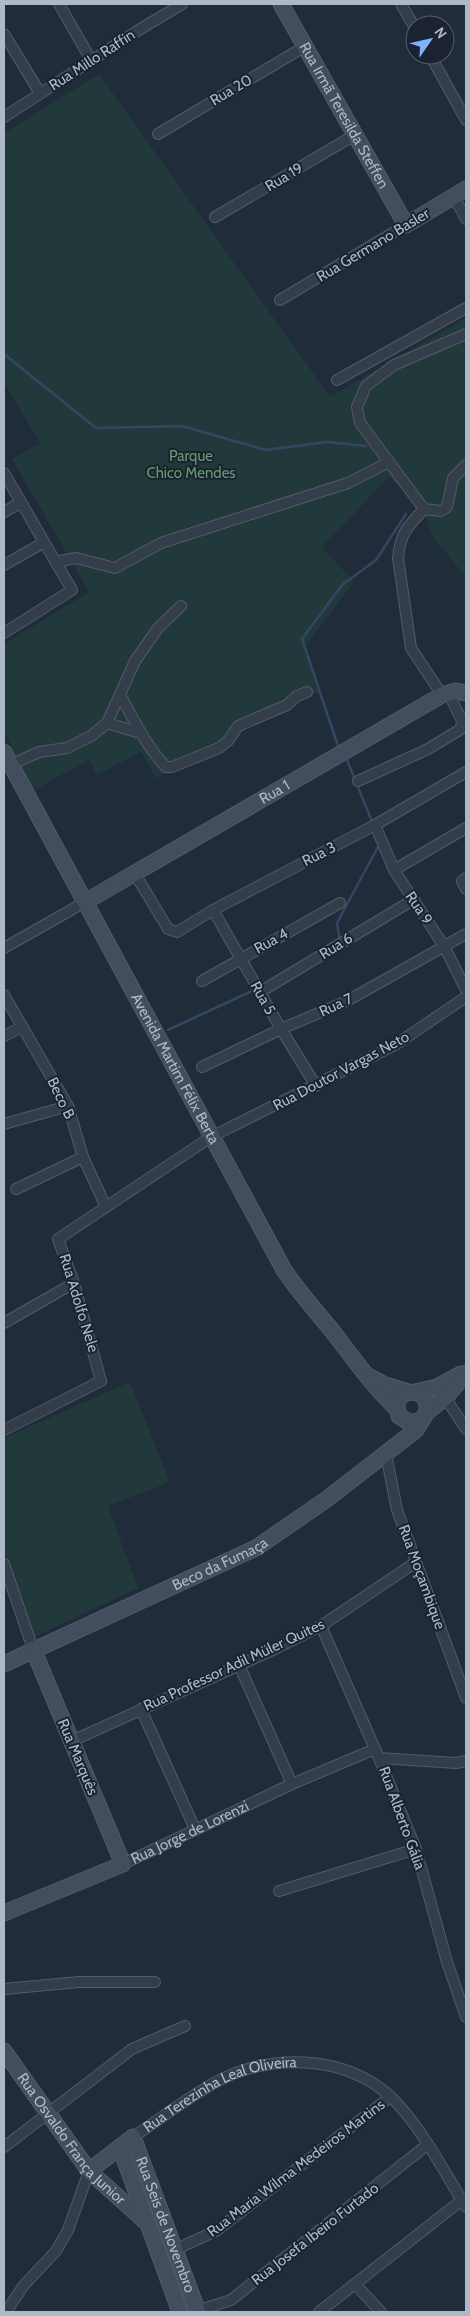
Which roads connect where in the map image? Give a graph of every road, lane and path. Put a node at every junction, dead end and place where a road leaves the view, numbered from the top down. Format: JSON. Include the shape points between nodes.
{"nodes":[{"id":1,"x":59,"y":4,"type":"edge"},
{"id":2,"x":182,"y":4,"type":"edge"},
{"id":3,"x":281,"y":4,"type":"edge"},
{"id":4,"x":401,"y":4,"type":"edge"},
{"id":5,"x":407,"y":15,"type":"edge"},
{"id":6,"x":4,"y":34,"type":"edge"},
{"id":7,"x":304,"y":47,"type":"junction"},
{"id":8,"x":91,"y":60,"type":"junction"},
{"id":9,"x":436,"y":65,"type":"edge"},
{"id":10,"x":40,"y":93,"type":"junction"},
{"id":11,"x":4,"y":117,"type":"edge"},
{"id":12,"x":466,"y":120,"type":"edge"},
{"id":13,"x":158,"y":134,"type":"dead end"},
{"id":14,"x":353,"y":136,"type":"junction"},
{"id":15,"x":460,"y":193,"type":"edge"},
{"id":16,"x":215,"y":217,"type":"dead end"},
{"id":17,"x":466,"y":219,"type":"edge"},
{"id":18,"x":406,"y":226,"type":"junction"},
{"id":19,"x":280,"y":300,"type":"dead end"},
{"id":20,"x":466,"y":308,"type":"edge"},
{"id":21,"x":466,"y":334,"type":"edge"},
{"id":22,"x":337,"y":380,"type":"dead end"},
{"id":23,"x":389,"y":462,"type":"junction"},
{"id":24,"x":466,"y":464,"type":"edge"},
{"id":25,"x":4,"y":473,"type":"edge"},
{"id":26,"x":20,"y":503,"type":"junction"},
{"id":27,"x":424,"y":509,"type":"junction"},
{"id":28,"x":4,"y":512,"type":"edge"},
{"id":29,"x":43,"y":543,"type":"junction"},
{"id":30,"x":55,"y":562,"type":"junction"},
{"id":31,"x":4,"y":566,"type":"edge"},
{"id":32,"x":180,"y":606,"type":"dead end"},
{"id":33,"x":4,"y":633,"type":"edge"},
{"id":34,"x":307,"y":692,"type":"dead end"},
{"id":35,"x":466,"y":693,"type":"edge"},
{"id":36,"x":445,"y":694,"type":"junction"},
{"id":37,"x":120,"y":695,"type":"junction"},
{"id":38,"x":107,"y":723,"type":"junction"},
{"id":39,"x":140,"y":733,"type":"junction"},
{"id":40,"x":7,"y":758,"type":"edge"},
{"id":41,"x":466,"y":772,"type":"edge"},
{"id":42,"x":358,"y":781,"type":"dead end"},
{"id":43,"x":375,"y":825,"type":"junction"},
{"id":44,"x":466,"y":828,"type":"edge"},
{"id":45,"x":394,"y":870,"type":"junction"},
{"id":46,"x":135,"y":874,"type":"junction"},
{"id":47,"x":466,"y":878,"type":"edge"},
{"id":48,"x":466,"y":889,"type":"edge"},
{"id":49,"x":413,"y":900,"type":"junction"},
{"id":50,"x":85,"y":902,"type":"junction"},
{"id":51,"x":340,"y":903,"type":"dead end"},
{"id":52,"x":213,"y":910,"type":"junction"},
{"id":53,"x":466,"y":934,"type":"edge"},
{"id":54,"x":444,"y":946,"type":"junction"},
{"id":55,"x":4,"y":948,"type":"edge"},
{"id":56,"x":241,"y":958,"type":"junction"},
{"id":57,"x":202,"y":981,"type":"dead end"},
{"id":58,"x":466,"y":990,"type":"edge"},
{"id":59,"x":260,"y":992,"type":"junction"},
{"id":60,"x":4,"y":995,"type":"edge"},
{"id":61,"x":466,"y":998,"type":"edge"},
{"id":62,"x":22,"y":1027,"type":"junction"},
{"id":63,"x":281,"y":1029,"type":"junction"},
{"id":64,"x":4,"y":1036,"type":"edge"},
{"id":65,"x":202,"y":1067,"type":"dead end"},
{"id":66,"x":316,"y":1086,"type":"junction"},
{"id":67,"x":68,"y":1106,"type":"junction"},
{"id":68,"x":4,"y":1124,"type":"edge"},
{"id":69,"x":211,"y":1137,"type":"junction"},
{"id":70,"x":83,"y":1157,"type":"junction"},
{"id":71,"x":16,"y":1189,"type":"dead end"},
{"id":72,"x":106,"y":1207,"type":"junction"},
{"id":73,"x":74,"y":1283,"type":"junction"},
{"id":74,"x":4,"y":1323,"type":"edge"},
{"id":75,"x":466,"y":1372,"type":"edge"},
{"id":76,"x":363,"y":1373,"type":"junction"},
{"id":77,"x":412,"y":1392,"type":"junction"},
{"id":78,"x":441,"y":1392,"type":"junction"},
{"id":79,"x":399,"y":1414,"type":"junction"},
{"id":80,"x":424,"y":1416,"type":"junction"},
{"id":81,"x":466,"y":1429,"type":"edge"},
{"id":82,"x":4,"y":1430,"type":"edge"},
{"id":83,"x":388,"y":1453,"type":"junction"},
{"id":84,"x":416,"y":1562,"type":"junction"},
{"id":85,"x":4,"y":1564,"type":"edge"},
{"id":86,"x":321,"y":1626,"type":"junction"},
{"id":87,"x":33,"y":1649,"type":"junction"},
{"id":88,"x":4,"y":1664,"type":"edge"},
{"id":89,"x":239,"y":1665,"type":"junction"},
{"id":90,"x":466,"y":1698,"type":"edge"},
{"id":91,"x":141,"y":1709,"type":"junction"},
{"id":92,"x":72,"y":1741,"type":"junction"},
{"id":93,"x":377,"y":1753,"type":"junction"},
{"id":94,"x":466,"y":1761,"type":"edge"},
{"id":95,"x":292,"y":1784,"type":"junction"},
{"id":96,"x":195,"y":1829,"type":"junction"},
{"id":97,"x":416,"y":1849,"type":"junction"},
{"id":98,"x":123,"y":1864,"type":"junction"},
{"id":99,"x":279,"y":1891,"type":"dead end"},
{"id":100,"x":4,"y":1913,"type":"edge"},
{"id":101,"x":155,"y":1982,"type":"dead end"},
{"id":102,"x":4,"y":1989,"type":"edge"},
{"id":103,"x":466,"y":2017,"type":"edge"},
{"id":104,"x":185,"y":2026,"type":"dead end"},
{"id":105,"x":4,"y":2051,"type":"edge"},
{"id":106,"x":390,"y":2097,"type":"junction"},
{"id":107,"x":48,"y":2113,"type":"junction"},
{"id":108,"x":133,"y":2137,"type":"junction"},
{"id":109,"x":426,"y":2145,"type":"junction"},
{"id":110,"x":4,"y":2147,"type":"edge"},
{"id":111,"x":120,"y":2147,"type":"junction"},
{"id":112,"x":89,"y":2171,"type":"junction"},
{"id":113,"x":464,"y":2204,"type":"edge"},
{"id":114,"x":146,"y":2222,"type":"junction"},
{"id":115,"x":174,"y":2250,"type":"junction"},
{"id":116,"x":355,"y":2284,"type":"junction"},
{"id":117,"x":6,"y":2312,"type":"edge"},
{"id":118,"x":180,"y":2312,"type":"edge"},
{"id":119,"x":197,"y":2312,"type":"edge"},
{"id":120,"x":319,"y":2312,"type":"edge"},
{"id":121,"x":381,"y":2312,"type":"edge"}],
"edges":[{"from":1,"to":8,"type":"street"},
{"from":2,"to":8,"type":"street","name":"Rua Millo Raffin"},
{"from":3,"to":7,"type":"street","name":"Rua Irmã Teresilda Steffen"},
{"from":4,"to":5,"type":"street"},
{"from":6,"to":10,"type":"street"},
{"from":7,"to":13,"type":"street","name":"Rua 20"},
{"from":7,"to":14,"type":"street","name":"Rua Irmã Teresilda Steffen"},
{"from":8,"to":10,"type":"street","name":"Rua Millo Raffin"},
{"from":9,"to":12,"type":"street"},
{"from":10,"to":11,"type":"street","name":"Rua Millo Raffin"},
{"from":14,"to":16,"type":"street","name":"Rua 19"},
{"from":14,"to":18,"type":"street","name":"Rua Irmã Teresilda Steffen"},
{"from":15,"to":17,"type":"street"},
{"from":15,"to":18,"type":"street","name":"Rua Germano Basler"},
{"from":18,"to":19,"type":"street","name":"Rua Germano Basler"},
{"from":20,"to":22,"type":"street"},
{"from":21,"to":23,"type":"street","via":[[394,365],[366,386],[357,407],[360,423]]},
{"from":23,"to":27,"type":"street"},
{"from":23,"to":30,"type":"street","via":[[348,483],[161,543],[115,568],[76,558]]},
{"from":24,"to":27,"type":"street","via":[[453,478],[447,507],[441,511]]},
{"from":25,"to":26,"type":"street"},
{"from":26,"to":28,"type":"street"},
{"from":26,"to":29,"type":"street"},
{"from":27,"to":36,"type":"street","via":[[406,527],[398,558],[412,648]]},
{"from":29,"to":30,"type":"street"},
{"from":29,"to":31,"type":"street"},
{"from":30,"to":33,"type":"street","via":[[72,590]]},
{"from":32,"to":37,"type":"street","via":[[158,628],[135,662]]},
{"from":34,"to":39,"type":"street","via":[[287,705],[238,726],[219,748],[172,767],[161,762]]},
{"from":35,"to":36,"type":"street"},
{"from":36,"to":42,"type":"street","via":[[462,721],[461,729],[428,750]]},
{"from":36,"to":46,"type":"street","name":"Rua 1"},
{"from":37,"to":38,"type":"street"},
{"from":37,"to":39,"type":"street"},
{"from":38,"to":39,"type":"street"},
{"from":38,"to":40,"type":"street","via":[[91,736],[67,748]]},
{"from":40,"to":50,"type":"street","name":"Avenida Martim Félix Berta"},
{"from":41,"to":43,"type":"street","name":"Rua 3"},
{"from":43,"to":45,"type":"street","name":"Rua 9"},
{"from":43,"to":52,"type":"street","name":"Rua 3"},
{"from":44,"to":45,"type":"street"},
{"from":45,"to":49,"type":"street","name":"Rua 9"},
{"from":46,"to":50,"type":"street","name":"Rua 1"},
{"from":46,"to":52,"type":"street","name":"Rua 3","via":[[171,932],[177,932]]},
{"from":47,"to":48,"type":"street","via":[[462,882]]},
{"from":49,"to":54,"type":"street","name":"Rua 9"},
{"from":49,"to":59,"type":"street","name":"Rua 6"},
{"from":50,"to":55,"type":"street"},
{"from":50,"to":69,"type":"street","name":"Avenida Martim Félix Berta"},
{"from":51,"to":56,"type":"street","name":"Rua 4"},
{"from":52,"to":56,"type":"street","name":"Rua 5"},
{"from":53,"to":54,"type":"street","name":"Rua 7"},
{"from":54,"to":58,"type":"street","name":"Rua 9"},
{"from":54,"to":63,"type":"street","name":"Rua 7","via":[[347,1001]]},
{"from":56,"to":57,"type":"street","name":"Rua 4"},
{"from":56,"to":59,"type":"street","name":"Rua 5"},
{"from":59,"to":63,"type":"street","name":"Rua 5"},
{"from":60,"to":62,"type":"street","name":"Beco B"},
{"from":61,"to":66,"type":"street","name":"Rua Doutor Vargas Neto","via":[[395,1045]]},
{"from":62,"to":64,"type":"street"},
{"from":62,"to":67,"type":"street","name":"Beco B"},
{"from":63,"to":65,"type":"street","name":"Rua 7"},
{"from":63,"to":66,"type":"street","name":"Rua 5"},
{"from":66,"to":69,"type":"street","name":"Rua Doutor Vargas Neto"},
{"from":67,"to":68,"type":"street"},
{"from":67,"to":70,"type":"street","name":"Beco B"},
{"from":69,"to":72,"type":"street","name":"Rua Adolfo Nele"},
{"from":69,"to":76,"type":"street","name":"Avenida Martim Félix Berta","via":[[288,1277]]},
{"from":70,"to":71,"type":"street"},
{"from":70,"to":72,"type":"street","name":"Beco B"},
{"from":72,"to":73,"type":"street","name":"Rua Adolfo Nele","via":[[58,1239]]},
{"from":73,"to":74,"type":"street"},
{"from":73,"to":82,"type":"street","name":"Rua Adolfo Nele","via":[[101,1381]]},
{"from":75,"to":78,"type":"street"},
{"from":76,"to":77,"type":"street","name":"Avenida Martim Félix Berta","via":[[385,1385]]},
{"from":76,"to":79,"type":"street","name":"Avenida Martim Félix Berta"},
{"from":77,"to":78,"type":"street"},
{"from":77,"to":79,"type":"street","via":[[398,1398]]},
{"from":77,"to":80,"type":"street","via":[[425,1399]]},
{"from":78,"to":80,"type":"street"},
{"from":78,"to":81,"type":"street"},
{"from":79,"to":80,"type":"street","via":[[414,1423]]},
{"from":79,"to":83,"type":"street","via":[[400,1430]]},
{"from":80,"to":83,"type":"street","name":"Beco da Fumaça","via":[[416,1430]]},
{"from":83,"to":84,"type":"street","name":"Rua Moçambique","via":[[398,1510]]},
{"from":83,"to":87,"type":"street","name":"Beco da Fumaça","via":[[256,1548]]},
{"from":84,"to":86,"type":"street","name":"Rua Professor Adil Müler Quites"},
{"from":84,"to":90,"type":"street","name":"Rua Moçambique"},
{"from":85,"to":87,"type":"street"},
{"from":86,"to":89,"type":"street","name":"Rua Professor Adil Müler Quites"},
{"from":86,"to":93,"type":"street","name":"Rua Alberto Gália"},
{"from":87,"to":88,"type":"street","name":"Beco da Fumaça"},
{"from":87,"to":92,"type":"street","name":"Rua Marquês"},
{"from":89,"to":91,"type":"street","name":"Rua Professor Adil Müler Quites"},
{"from":89,"to":95,"type":"street"},
{"from":91,"to":92,"type":"street","name":"Rua Professor Adil Müler Quites"},
{"from":91,"to":96,"type":"street"},
{"from":92,"to":98,"type":"street","name":"Rua Marquês"},
{"from":93,"to":94,"type":"street","name":"Rua Jorge de Lorenzi","via":[[456,1764]]},
{"from":93,"to":95,"type":"street","name":"Rua Jorge de Lorenzi"},
{"from":93,"to":97,"type":"street","name":"Rua Alberto Gália"},
{"from":95,"to":96,"type":"street","name":"Rua Jorge de Lorenzi"},
{"from":96,"to":98,"type":"street","name":"Rua Jorge de Lorenzi"},
{"from":97,"to":99,"type":"street"},
{"from":97,"to":103,"type":"street","name":"Rua Alberto Gália","via":[[447,1962]]},
{"from":98,"to":100,"type":"street","name":"Rua Jorge de Lorenzi"},
{"from":101,"to":102,"type":"street","via":[[79,1982]]},
{"from":104,"to":107,"type":"street","via":[[132,2049]]},
{"from":105,"to":107,"type":"street","name":"Rua Osvaldo França Junior"},
{"from":106,"to":108,"type":"street","name":"Rua Terezinha Leal Oliveira","via":[[364,2078],[337,2067],[300,2062],[260,2066],[215,2083]]},
{"from":106,"to":109,"type":"street","name":"Rua Terezinha Leal Oliveira"},
{"from":106,"to":115,"type":"street","name":"Rua Maria Wilma Medeiros Martins","via":[[216,2231]]},
{"from":107,"to":110,"type":"street"},
{"from":107,"to":112,"type":"street","name":"Rua Osvaldo França Junior"},
{"from":108,"to":111,"type":"street","name":"Rua Terezinha Leal Oliveira"},
{"from":108,"to":115,"type":"street","name":"Rua Seis de Novembro"},
{"from":109,"to":113,"type":"street","name":"Rua Terezinha Leal Oliveira"},
{"from":109,"to":119,"type":"street","name":"Rua Josefa Ibeiro Furtado","via":[[231,2300]]},
{"from":111,"to":112,"type":"street","name":"Rua Terezinha Leal Oliveira"},
{"from":111,"to":114,"type":"street","name":"Rua Seis de Novembro"},
{"from":112,"to":114,"type":"street","name":"Rua Osvaldo França Junior"},
{"from":112,"to":117,"type":"street","via":[[68,2230]]},
{"from":113,"to":116,"type":"street"},
{"from":114,"to":118,"type":"street","name":"Rua Seis de Novembro"},
{"from":115,"to":119,"type":"street","name":"Rua Seis de Novembro"},
{"from":116,"to":120,"type":"street"},
{"from":116,"to":121,"type":"street"}]}
